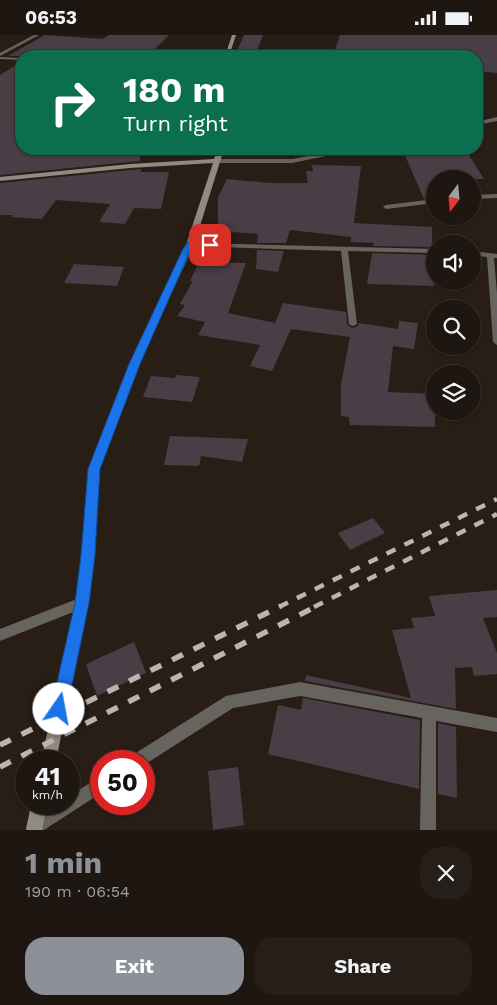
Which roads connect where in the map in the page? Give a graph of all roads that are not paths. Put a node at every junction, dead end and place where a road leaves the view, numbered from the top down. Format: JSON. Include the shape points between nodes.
{"nodes":[{"id":1,"x":37,"y":35,"type":"edge"},
{"id":2,"x":234,"y":35,"type":"edge"},
{"id":3,"x":0,"y":47,"type":"edge"},
{"id":4,"x":12,"y":47,"type":"junction"},
{"id":5,"x":229,"y":50,"type":"edge"},
{"id":6,"x":0,"y":56,"type":"edge"},
{"id":7,"x":15,"y":58,"type":"edge"},
{"id":8,"x":497,"y":119,"type":"edge"},
{"id":9,"x":483,"y":122,"type":"edge"},
{"id":10,"x":218,"y":155,"type":"edge"},
{"id":11,"x":324,"y":155,"type":"edge"},
{"id":12,"x":216,"y":161,"type":"junction"},
{"id":13,"x":0,"y":179,"type":"edge"},
{"id":14,"x":497,"y":195,"type":"edge"},
{"id":15,"x":481,"y":196,"type":"edge"},
{"id":16,"x":426,"y":202,"type":"edge"},
{"id":17,"x":386,"y":207,"type":"dead end"},
{"id":18,"x":190,"y":245,"type":"junction"},
{"id":19,"x":344,"y":249,"type":"junction"},
{"id":20,"x":426,"y":251,"type":"edge"},
{"id":21,"x":481,"y":254,"type":"edge"},
{"id":22,"x":494,"y":255,"type":"edge"},
{"id":23,"x":353,"y":324,"type":"dead end"},
{"id":24,"x":497,"y":342,"type":"edge"},
{"id":25,"x":82,"y":603,"type":"junction"},
{"id":26,"x":0,"y":635,"type":"edge"},
{"id":27,"x":429,"y":713,"type":"junction"},
{"id":28,"x":497,"y":725,"type":"edge"},
{"id":29,"x":50,"y":750,"type":"edge"},
{"id":30,"x":153,"y":750,"type":"edge"},
{"id":31,"x":90,"y":791,"type":"edge"},
{"id":32,"x":37,"y":815,"type":"edge"},
{"id":33,"x":34,"y":829,"type":"edge"},
{"id":34,"x":428,"y":830,"type":"edge"}],
"edges":[{"from":1,"to":4,"type":"street"},
{"from":2,"to":5,"type":"main road"},
{"from":3,"to":4,"type":"street"},
{"from":4,"to":6,"type":"street"},
{"from":6,"to":7,"type":"street"},
{"from":8,"to":9,"type":"street"},
{"from":10,"to":12,"type":"main road"},
{"from":11,"to":12,"type":"street","via":[[292,161]]},
{"from":12,"to":13,"type":"main road"},
{"from":12,"to":18,"type":"main road"},
{"from":14,"to":15,"type":"street"},
{"from":16,"to":17,"type":"street"},
{"from":18,"to":19,"type":"street"},
{"from":18,"to":25,"type":"main road","via":[[134,364],[94,469]]},
{"from":19,"to":20,"type":"street"},
{"from":19,"to":23,"type":"street"},
{"from":21,"to":22,"type":"street"},
{"from":22,"to":24,"type":"street"},
{"from":25,"to":26,"type":"street"},
{"from":25,"to":29,"type":"main road"},
{"from":27,"to":28,"type":"street"},
{"from":27,"to":30,"type":"street","via":[[300,689],[231,701]]},
{"from":27,"to":34,"type":"street"},
{"from":31,"to":33,"type":"street"},
{"from":32,"to":33,"type":"main road"}]}
